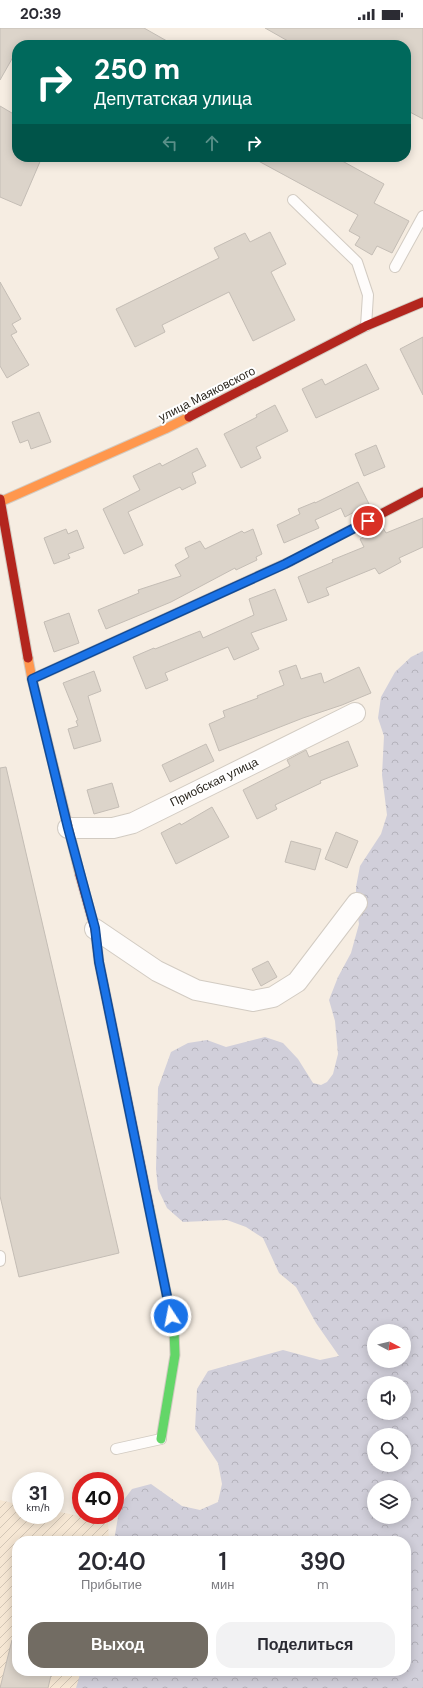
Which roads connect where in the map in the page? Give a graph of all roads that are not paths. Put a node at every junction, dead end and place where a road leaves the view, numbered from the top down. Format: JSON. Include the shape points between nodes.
{"nodes":[{"id":1,"x":294,"y":200,"type":"dead end"},
{"id":2,"x":423,"y":216,"type":"edge"},
{"id":3,"x":395,"y":267,"type":"dead end"},
{"id":4,"x":423,"y":302,"type":"edge"},
{"id":5,"x":366,"y":326,"type":"junction"},
{"id":6,"x":423,"y":492,"type":"edge"},
{"id":7,"x":0,"y":499,"type":"edge"},
{"id":8,"x":0,"y":502,"type":"edge"},
{"id":9,"x":32,"y":679,"type":"junction"},
{"id":10,"x":355,"y":713,"type":"dead end"},
{"id":11,"x":68,"y":828,"type":"junction"},
{"id":12,"x":357,"y":903,"type":"dead end"},
{"id":13,"x":95,"y":928,"type":"junction"},
{"id":14,"x":0,"y":1256,"type":"edge"},
{"id":15,"x":0,"y":1261,"type":"edge"},
{"id":16,"x":161,"y":1439,"type":"joint"},
{"id":17,"x":116,"y":1449,"type":"dead end"}],
"edges":[{"from":1,"to":5,"type":"lane","via":[[357,262],[368,295]]},
{"from":2,"to":3,"type":"lane"},
{"from":4,"to":5,"type":"street","name":"улица Маяковского"},
{"from":5,"to":8,"type":"street","name":"улица Маяковского","via":[[165,429]]},
{"from":6,"to":9,"type":"street","via":[[285,564]]},
{"from":7,"to":8,"type":"street"},
{"from":8,"to":9,"type":"street"},
{"from":9,"to":11,"type":"street"},
{"from":10,"to":11,"type":"street","name":"Приобская улица","via":[[133,823],[113,828]]},
{"from":11,"to":13,"type":"street"},
{"from":12,"to":13,"type":"street","via":[[297,982],[273,997],[253,1001],[196,990],[157,971]]},
{"from":13,"to":16,"type":"street","via":[[101,970],[174,1331],[175,1355]]},
{"from":14,"to":15,"type":"lane"},
{"from":16,"to":17,"type":"lane"}]}
